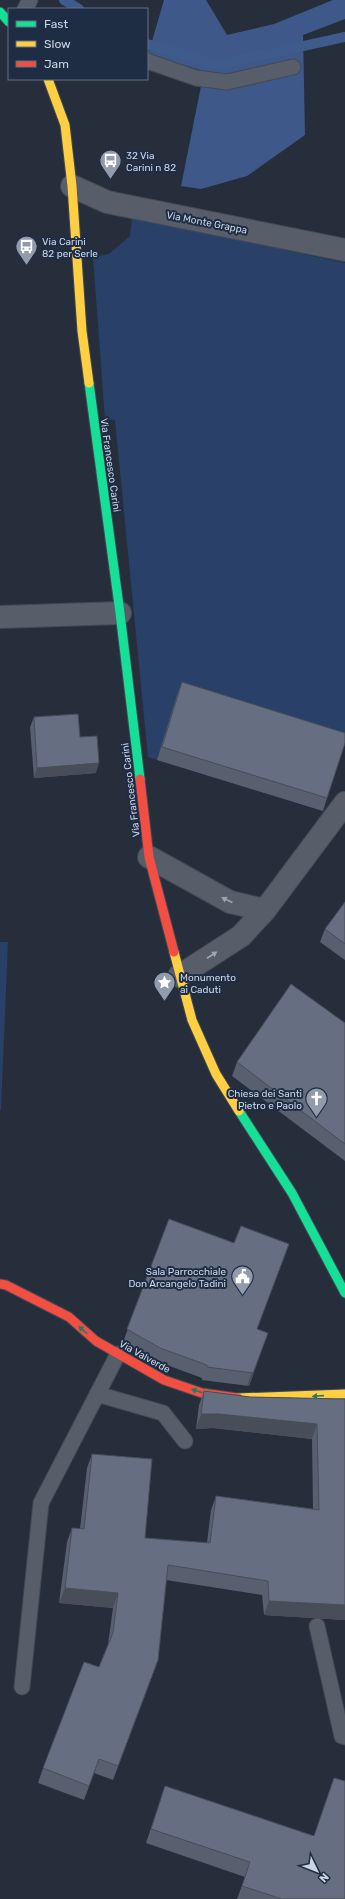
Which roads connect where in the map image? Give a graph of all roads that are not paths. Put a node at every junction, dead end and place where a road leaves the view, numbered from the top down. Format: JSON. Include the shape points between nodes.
{"nodes":[{"id":1,"x":0,"y":12,"type":"edge"},
{"id":2,"x":8,"y":21,"type":"edge"},
{"id":3,"x":148,"y":61,"type":"edge"},
{"id":4,"x":293,"y":67,"type":"dead end"},
{"id":5,"x":48,"y":80,"type":"edge"},
{"id":6,"x":72,"y":186,"type":"junction"},
{"id":7,"x":345,"y":250,"type":"edge"},
{"id":8,"x":120,"y":613,"type":"junction"},
{"id":9,"x":0,"y":617,"type":"edge"},
{"id":10,"x":345,"y":804,"type":"edge"},
{"id":11,"x":149,"y":857,"type":"junction"},
{"id":12,"x":265,"y":910,"type":"junction"},
{"id":13,"x":179,"y":976,"type":"junction"},
{"id":14,"x":0,"y":1284,"type":"edge"},
{"id":15,"x":345,"y":1293,"type":"edge"},
{"id":16,"x":118,"y":1354,"type":"junction"},
{"id":17,"x":97,"y":1394,"type":"junction"},
{"id":18,"x":345,"y":1394,"type":"edge"},
{"id":19,"x":185,"y":1441,"type":"dead end"},
{"id":20,"x":316,"y":1626,"type":"dead end"},
{"id":21,"x":22,"y":1687,"type":"dead end"},
{"id":22,"x":345,"y":1737,"type":"edge"}],
"edges":[{"from":1,"to":2,"type":"street"},
{"from":3,"to":4,"type":"lane","via":[[196,78],[227,82]]},
{"from":5,"to":6,"type":"street","name":"Via Francesco Carini","via":[[65,125]]},
{"from":6,"to":7,"type":"street","name":"Via Monte Grappa","via":[[107,202]]},
{"from":6,"to":8,"type":"street","name":"Via Francesco Carini","via":[[82,332]]},
{"from":8,"to":9,"type":"street"},
{"from":8,"to":11,"type":"street","name":"Via Francesco Carini"},
{"from":10,"to":12,"type":"street"},
{"from":12,"to":11,"type":"street","one_way":true,"via":[[230,902]]},
{"from":11,"to":13,"type":"street","name":"Via Francesco Carini"},
{"from":13,"to":12,"type":"street","one_way":true,"via":[[241,936]]},
{"from":13,"to":15,"type":"street","name":"Via Francesco Carini","via":[[192,1020],[216,1074],[292,1193]]},
{"from":16,"to":14,"type":"street","name":"Via Valverde","one_way":true,"via":[[96,1342],[69,1317]]},
{"from":16,"to":17,"type":"lane"},
{"from":18,"to":16,"type":"street","name":"Via Valverde","one_way":true,"via":[[246,1399],[202,1393],[164,1380]]},
{"from":17,"to":19,"type":"lane","via":[[163,1413]]},
{"from":17,"to":21,"type":"lane","via":[[41,1503]]},
{"from":20,"to":22,"type":"lane","via":[[342,1736]]}]}
